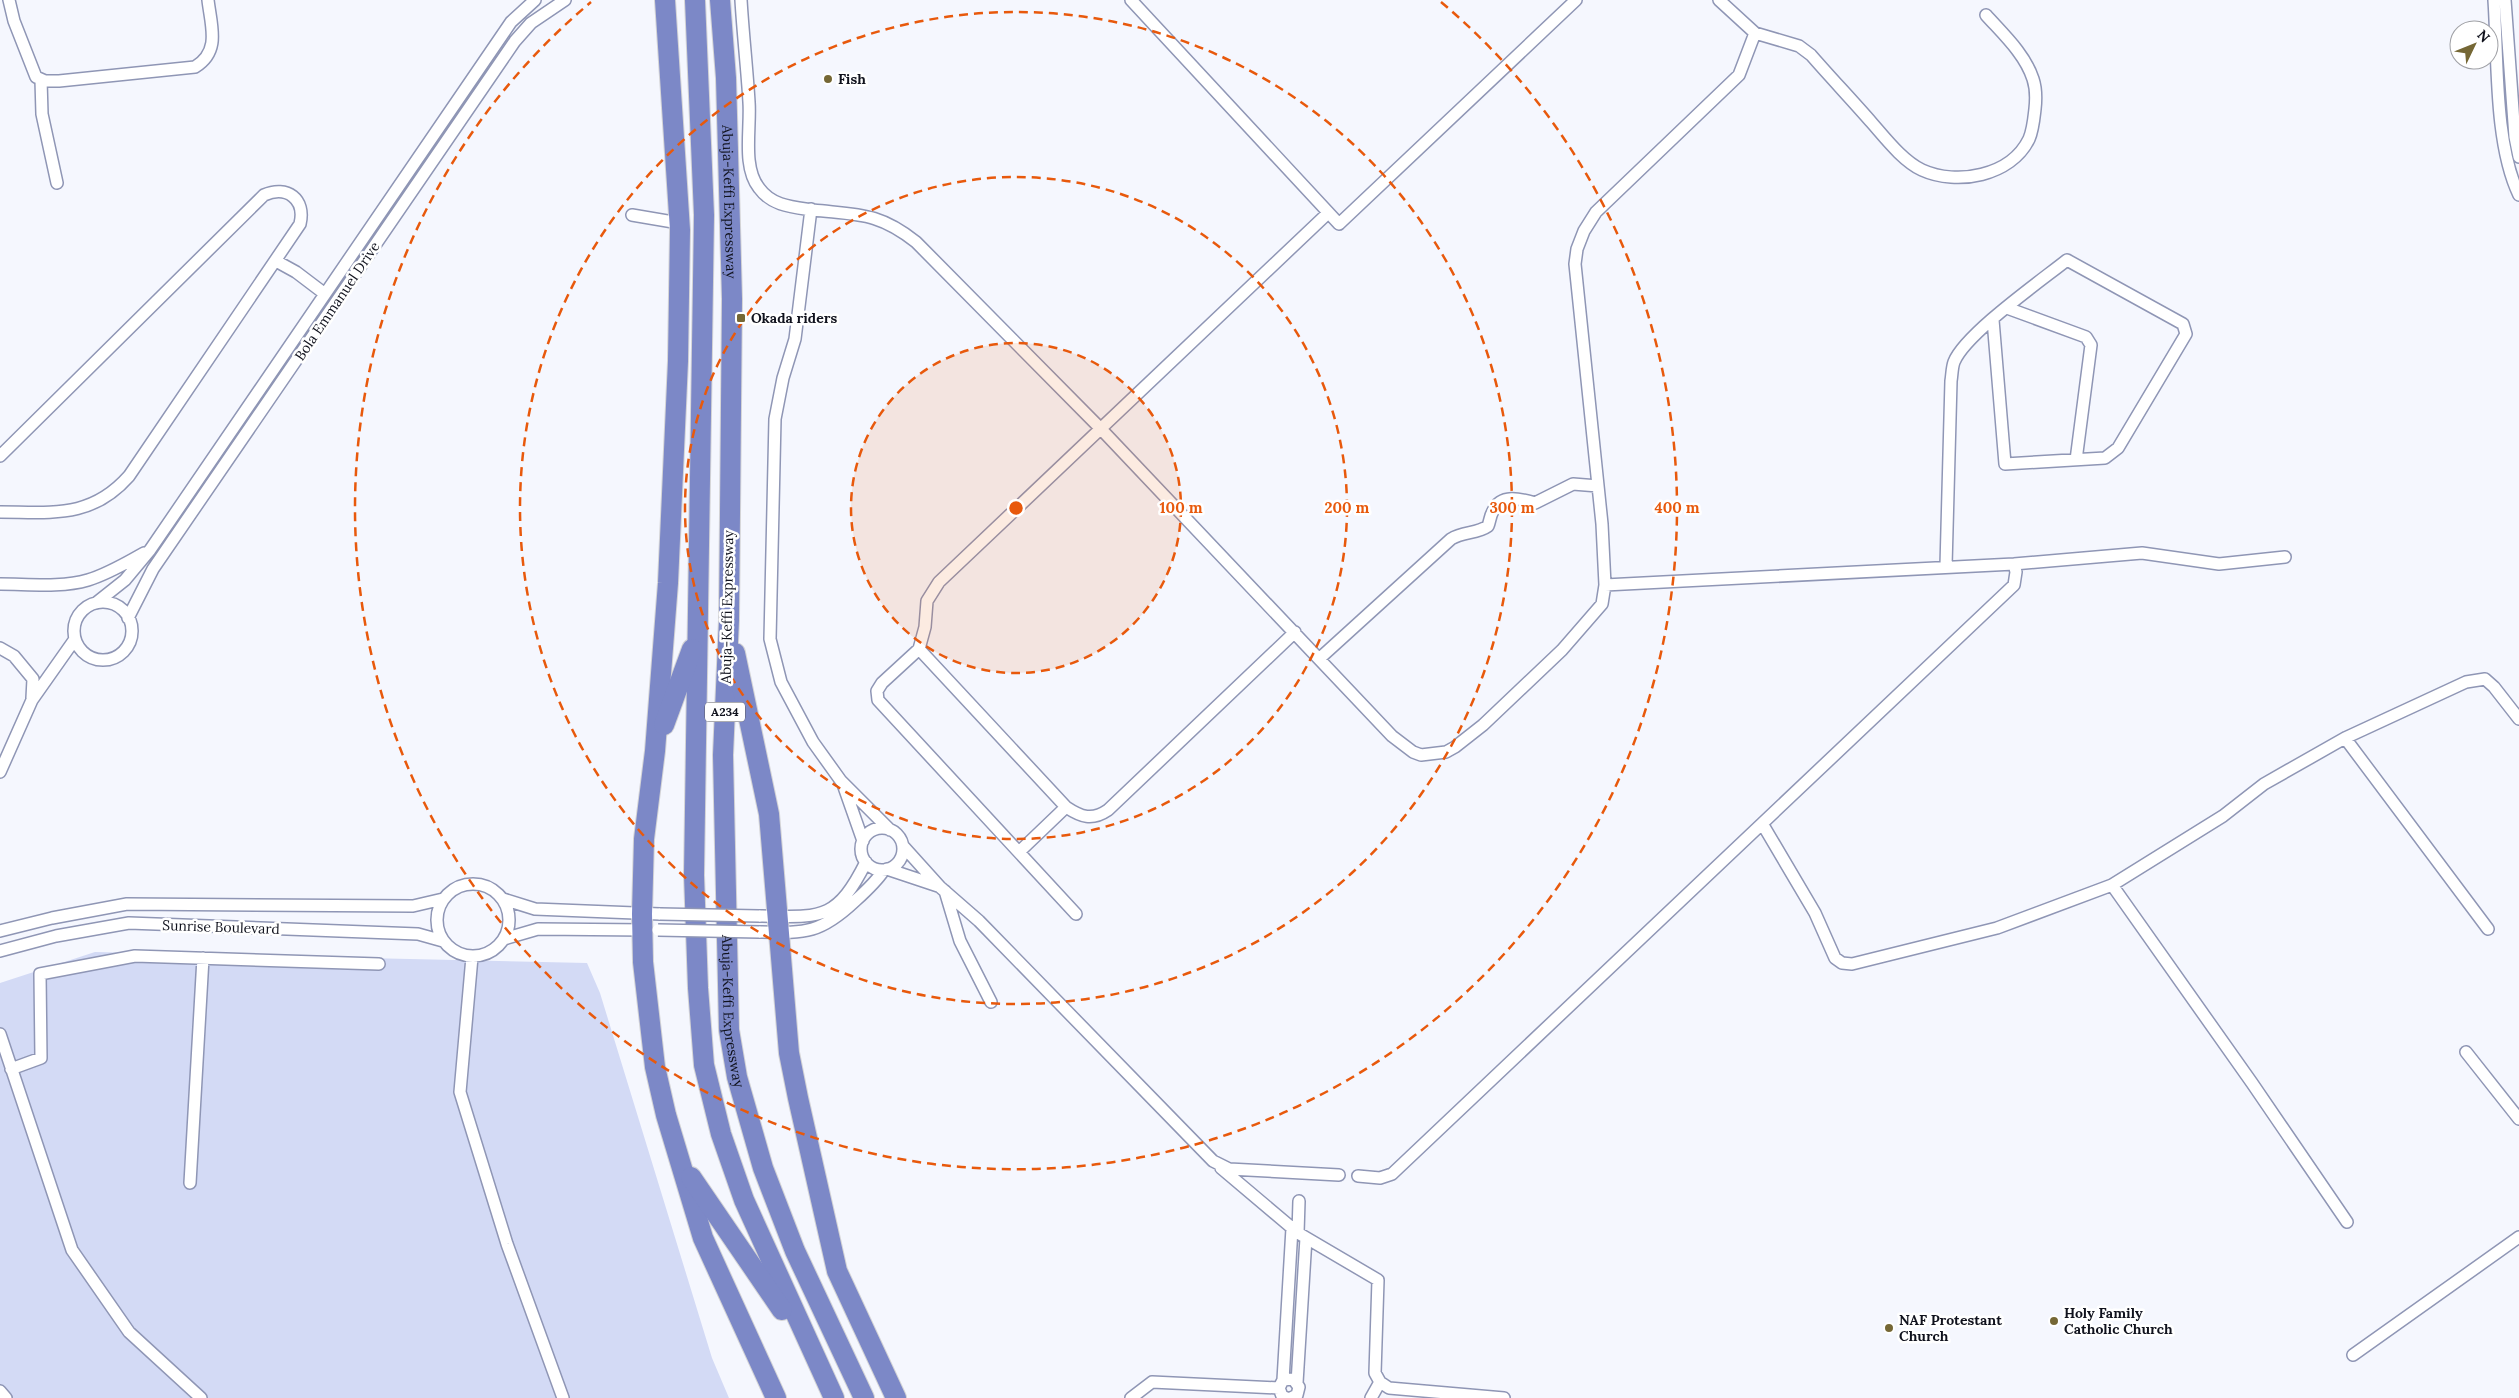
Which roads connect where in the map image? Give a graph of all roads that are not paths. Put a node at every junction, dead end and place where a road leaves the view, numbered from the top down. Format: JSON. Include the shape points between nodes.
{"nodes":[{"id":1,"x":10,"y":0,"type":"edge"},
{"id":2,"x":208,"y":0,"type":"edge"},
{"id":3,"x":536,"y":0,"type":"edge"},
{"id":4,"x":565,"y":0,"type":"edge"},
{"id":5,"x":695,"y":0,"type":"edge"},
{"id":6,"x":720,"y":0,"type":"edge"},
{"id":7,"x":741,"y":0,"type":"edge"},
{"id":8,"x":1131,"y":0,"type":"edge"},
{"id":9,"x":1576,"y":0,"type":"edge"},
{"id":10,"x":1719,"y":0,"type":"edge"},
{"id":11,"x":2494,"y":0,"type":"edge"},
{"id":12,"x":2506,"y":0,"type":"edge"},
{"id":13,"x":661,"y":4,"type":"edge"},
{"id":14,"x":1986,"y":15,"type":"dead end"},
{"id":15,"x":1755,"y":33,"type":"junction"},
{"id":16,"x":41,"y":80,"type":"junction"},
{"id":17,"x":2519,"y":157,"type":"edge"},
{"id":18,"x":57,"y":183,"type":"dead end"},
{"id":19,"x":2519,"y":195,"type":"edge"},
{"id":20,"x":811,"y":209,"type":"junction"},
{"id":21,"x":632,"y":214,"type":"dead end"},
{"id":22,"x":1327,"y":214,"type":"junction"},
{"id":23,"x":679,"y":223,"type":"junction"},
{"id":24,"x":276,"y":261,"type":"junction"},
{"id":25,"x":325,"y":294,"type":"junction"},
{"id":26,"x":2008,"y":308,"type":"junction"},
{"id":27,"x":1993,"y":320,"type":"junction"},
{"id":28,"x":1101,"y":430,"type":"junction"},
{"id":29,"x":0,"y":456,"type":"edge"},
{"id":30,"x":2076,"y":460,"type":"junction"},
{"id":31,"x":1598,"y":486,"type":"junction"},
{"id":32,"x":0,"y":512,"type":"edge"},
{"id":33,"x":150,"y":550,"type":"junction"},
{"id":34,"x":2285,"y":557,"type":"dead end"},
{"id":35,"x":2014,"y":564,"type":"junction"},
{"id":36,"x":1946,"y":566,"type":"junction"},
{"id":37,"x":0,"y":584,"type":"edge"},
{"id":38,"x":1605,"y":585,"type":"junction"},
{"id":39,"x":96,"y":603,"type":"junction"},
{"id":40,"x":128,"y":618,"type":"junction"},
{"id":41,"x":729,"y":620,"type":"junction"},
{"id":42,"x":1295,"y":632,"type":"junction"},
{"id":43,"x":697,"y":634,"type":"junction"},
{"id":44,"x":74,"y":639,"type":"junction"},
{"id":45,"x":0,"y":648,"type":"edge"},
{"id":46,"x":919,"y":649,"type":"junction"},
{"id":47,"x":1320,"y":658,"type":"junction"},
{"id":48,"x":32,"y":700,"type":"junction"},
{"id":49,"x":2519,"y":719,"type":"edge"},
{"id":50,"x":2345,"y":738,"type":"junction"},
{"id":51,"x":655,"y":751,"type":"junction"},
{"id":52,"x":0,"y":772,"type":"edge"},
{"id":53,"x":841,"y":780,"type":"junction"},
{"id":54,"x":1066,"y":807,"type":"junction"},
{"id":55,"x":1763,"y":825,"type":"junction"},
{"id":56,"x":890,"y":830,"type":"junction"},
{"id":57,"x":863,"y":841,"type":"junction"},
{"id":58,"x":903,"y":846,"type":"junction"},
{"id":59,"x":1020,"y":851,"type":"junction"},
{"id":60,"x":866,"y":862,"type":"junction"},
{"id":61,"x":886,"y":870,"type":"junction"},
{"id":62,"x":2112,"y":885,"type":"junction"},
{"id":63,"x":942,"y":889,"type":"junction"},
{"id":64,"x":443,"y":899,"type":"junction"},
{"id":65,"x":503,"y":899,"type":"junction"},
{"id":66,"x":1076,"y":914,"type":"dead end"},
{"id":67,"x":650,"y":922,"type":"junction"},
{"id":68,"x":780,"y":924,"type":"junction"},
{"id":69,"x":2488,"y":929,"type":"dead end"},
{"id":70,"x":0,"y":931,"type":"edge"},
{"id":71,"x":504,"y":939,"type":"junction"},
{"id":72,"x":443,"y":942,"type":"junction"},
{"id":73,"x":0,"y":951,"type":"edge"},
{"id":74,"x":472,"y":957,"type":"junction"},
{"id":75,"x":204,"y":958,"type":"junction"},
{"id":76,"x":379,"y":964,"type":"dead end"},
{"id":77,"x":991,"y":1002,"type":"dead end"},
{"id":78,"x":0,"y":1034,"type":"edge"},
{"id":79,"x":2466,"y":1052,"type":"dead end"},
{"id":80,"x":11,"y":1069,"type":"junction"},
{"id":81,"x":2519,"y":1119,"type":"edge"},
{"id":82,"x":680,"y":1161,"type":"junction"},
{"id":83,"x":1213,"y":1161,"type":"junction"},
{"id":84,"x":1339,"y":1175,"type":"dead end"},
{"id":85,"x":1358,"y":1176,"type":"dead end"},
{"id":86,"x":190,"y":1183,"type":"dead end"},
{"id":87,"x":1299,"y":1201,"type":"dead end"},
{"id":88,"x":2347,"y":1222,"type":"dead end"},
{"id":89,"x":1299,"y":1233,"type":"junction"},
{"id":90,"x":2519,"y":1237,"type":"edge"},
{"id":91,"x":838,"y":1271,"type":"junction"},
{"id":92,"x":813,"y":1355,"type":"junction"},
{"id":93,"x":2353,"y":1355,"type":"dead end"},
{"id":94,"x":853,"y":1373,"type":"junction"},
{"id":95,"x":1297,"y":1383,"type":"junction"},
{"id":96,"x":1281,"y":1384,"type":"junction"},
{"id":97,"x":1385,"y":1385,"type":"junction"},
{"id":98,"x":0,"y":1391,"type":"edge"},
{"id":99,"x":6,"y":1398,"type":"edge"},
{"id":100,"x":201,"y":1398,"type":"edge"},
{"id":101,"x":563,"y":1398,"type":"edge"},
{"id":102,"x":776,"y":1398,"type":"edge"},
{"id":103,"x":834,"y":1398,"type":"edge"},
{"id":104,"x":864,"y":1398,"type":"edge"},
{"id":105,"x":896,"y":1398,"type":"edge"},
{"id":106,"x":1131,"y":1398,"type":"edge"},
{"id":107,"x":1291,"y":1398,"type":"edge"},
{"id":108,"x":1371,"y":1398,"type":"edge"},
{"id":109,"x":1504,"y":1398,"type":"edge"}],
"edges":[{"from":1,"to":16,"type":"street","via":[[14,21],[32,69]]},
{"from":2,"to":16,"type":"street","via":[[213,43],[210,54],[195,66],[59,81]]},
{"from":3,"to":25,"type":"street","name":"Bola Emmanuel Drive","via":[[511,22]]},
{"from":4,"to":40,"type":"street","name":"Bola Emmanuel Drive","via":[[531,23],[515,41],[153,568]]},
{"from":5,"to":43,"type":"highway","name":"Abuja-Keffi Expressway","number":"A234","via":[[704,215]]},
{"from":6,"to":41,"type":"highway","name":"Abuja-Keffi Expressway","number":"A234","via":[[731,214]]},
{"from":7,"to":20,"type":"street","via":[[754,181],[772,202]]},
{"from":8,"to":22,"type":"street"},
{"from":9,"to":22,"type":"street","via":[[1339,224]]},
{"from":10,"to":15,"type":"street"},
{"from":11,"to":19,"type":"street","via":[[2503,139],[2512,180]]},
{"from":12,"to":17,"type":"street","via":[[2513,119]]},
{"from":13,"to":23,"type":"highway"},
{"from":14,"to":15,"type":"street","via":[[2013,45],[2033,80],[2036,99],[2029,139],[2002,166],[1971,177],[1922,170],[1890,143],[1811,55],[1799,46]]},
{"from":15,"to":31,"type":"street","via":[[1739,75],[1596,212],[1577,249],[1579,321]]},
{"from":16,"to":18,"type":"street","via":[[42,114]]},
{"from":20,"to":28,"type":"street","via":[[862,214],[884,220],[902,231],[927,252]]},
{"from":20,"to":53,"type":"street","via":[[795,339],[775,419],[770,639],[776,667],[788,697],[812,742]]},
{"from":21,"to":23,"type":"street"},
{"from":22,"to":28,"type":"street"},
{"from":23,"to":51,"type":"highway","via":[[678,361],[668,582]]},
{"from":24,"to":25,"type":"street"},
{"from":24,"to":29,"type":"street","via":[[300,224],[302,215],[294,197],[274,190],[264,195]]},
{"from":24,"to":32,"type":"street","via":[[118,489],[102,501],[81,509]]},
{"from":25,"to":33,"type":"street","name":"Bola Emmanuel Drive"},
{"from":26,"to":27,"type":"street"},
{"from":26,"to":30,"type":"street","via":[[2086,337],[2091,345]]},
{"from":26,"to":30,"type":"street","via":[[2067,260],[2183,324],[2186,334],[2118,448],[2105,458]]},
{"from":27,"to":30,"type":"street","via":[[2005,464]]},
{"from":27,"to":36,"type":"street","via":[[1977,333],[1954,361]]},
{"from":28,"to":42,"type":"street"},
{"from":28,"to":46,"type":"street","via":[[939,582],[927,601]]},
{"from":31,"to":38,"type":"street"},
{"from":31,"to":47,"type":"street","via":[[1573,484],[1535,503],[1513,498],[1498,504],[1488,526],[1451,538]]},
{"from":33,"to":37,"type":"street","via":[[87,581]]},
{"from":33,"to":39,"type":"street","name":"Bola Emmanuel Drive","via":[[125,580]]},
{"from":34,"to":35,"type":"street","via":[[2219,564],[2142,553]]},
{"from":35,"to":36,"type":"street"},
{"from":35,"to":55,"type":"street","via":[[2014,585]]},
{"from":36,"to":38,"type":"street"},
{"from":38,"to":47,"type":"street","via":[[1605,596],[1596,614],[1562,650],[1483,726],[1446,752],[1428,755],[1413,752],[1392,736]]},
{"from":39,"to":40,"type":"street","via":[[114,605]]},
{"from":39,"to":44,"type":"street","via":[[80,612]]},
{"from":40,"to":44,"type":"street","via":[[131,637],[122,654],[113,658],[94,659],[85,654]]},
{"from":41,"to":68,"type":"highway","via":[[769,814]]},
{"from":41,"to":94,"type":"highway","name":"Abuja-Keffi Expressway","number":"A234","via":[[724,784],[731,1039],[749,1124],[763,1168],[794,1251]]},
{"from":42,"to":47,"type":"street"},
{"from":42,"to":54,"type":"street","via":[[1108,810],[1099,816],[1086,817]]},
{"from":43,"to":51,"type":"highway"},
{"from":43,"to":92,"type":"highway","name":"Abuja-Keffi Expressway","number":"A234","via":[[694,874],[704,1065],[721,1134],[744,1200]]},
{"from":44,"to":48,"type":"street"},
{"from":45,"to":48,"type":"street","via":[[14,656],[33,679]]},
{"from":46,"to":54,"type":"street"},
{"from":46,"to":59,"type":"street","via":[[882,683],[877,691],[878,700]]},
{"from":48,"to":52,"type":"street"},
{"from":49,"to":50,"type":"street","via":[[2485,679],[2466,682]]},
{"from":50,"to":62,"type":"street","via":[[2264,784],[2223,816]]},
{"from":50,"to":69,"type":"street"},
{"from":51,"to":67,"type":"highway","via":[[644,839]]},
{"from":53,"to":56,"type":"street"},
{"from":53,"to":57,"type":"street"},
{"from":54,"to":59,"type":"street"},
{"from":55,"to":62,"type":"street","via":[[1815,913],[1835,958],[1845,964],[1997,928]]},
{"from":55,"to":85,"type":"street","via":[[1392,1174],[1380,1178]]},
{"from":56,"to":57,"type":"street","via":[[874,830]]},
{"from":56,"to":58,"type":"street","via":[[899,836]]},
{"from":57,"to":60,"type":"street","via":[[862,852]]},
{"from":58,"to":61,"type":"street","via":[[898,863]]},
{"from":58,"to":63,"type":"street"},
{"from":59,"to":66,"type":"street"},
{"from":60,"to":61,"type":"street"},
{"from":60,"to":68,"type":"street","via":[[853,887],[827,912]]},
{"from":61,"to":63,"type":"street"},
{"from":61,"to":68,"type":"street","via":[[832,922],[808,930]]},
{"from":62,"to":88,"type":"street"},
{"from":63,"to":77,"type":"street","via":[[960,941]]},
{"from":63,"to":83,"type":"street","via":[[979,921]]},
{"from":64,"to":65,"type":"street","via":[[462,885],[473,884],[490,888]]},
{"from":64,"to":70,"type":"street","name":"Sunrise Boulevard","via":[[413,906],[128,904]]},
{"from":64,"to":72,"type":"street","via":[[436,921]]},
{"from":65,"to":67,"type":"street","via":[[536,909]]},
{"from":65,"to":71,"type":"street","via":[[510,919]]},
{"from":67,"to":68,"type":"street","bridge":true,"via":[[759,916]]},
{"from":67,"to":68,"type":"street","bridge":true,"via":[[759,932]]},
{"from":67,"to":71,"type":"street","via":[[538,928]]},
{"from":67,"to":82,"type":"highway","via":[[655,1067]]},
{"from":68,"to":91,"type":"highway","via":[[790,1053]]},
{"from":71,"to":74,"type":"street","via":[[490,952]]},
{"from":72,"to":73,"type":"street","name":"Sunrise Boulevard","via":[[418,934],[129,923],[56,936]]},
{"from":72,"to":74,"type":"street","via":[[451,950]]},
{"from":74,"to":101,"type":"street","via":[[460,1092],[507,1244]]},
{"from":75,"to":76,"type":"street"},
{"from":75,"to":80,"type":"street","via":[[135,956],[40,974],[41,1058]]},
{"from":75,"to":86,"type":"street"},
{"from":78,"to":80,"type":"street"},
{"from":79,"to":81,"type":"street"},
{"from":80,"to":100,"type":"street","via":[[72,1250],[128,1332]]},
{"from":82,"to":92,"type":"highway"},
{"from":82,"to":102,"type":"highway","via":[[703,1238]]},
{"from":83,"to":84,"type":"street","via":[[1229,1169]]},
{"from":83,"to":89,"type":"street"},
{"from":87,"to":89,"type":"street"},
{"from":89,"to":95,"type":"street","via":[[1305,1260]]},
{"from":89,"to":96,"type":"street","via":[[1292,1258]]},
{"from":89,"to":97,"type":"street","via":[[1378,1280],[1375,1373]]},
{"from":90,"to":93,"type":"street"},
{"from":91,"to":94,"type":"highway"},
{"from":91,"to":105,"type":"highway"},
{"from":92,"to":103,"type":"highway","name":"Abuja-Keffi Expressway","number":"A234"},
{"from":94,"to":104,"type":"highway","name":"Abuja-Keffi Expressway","number":"A234"},
{"from":95,"to":96,"type":"street","via":[[1293,1380]]},
{"from":95,"to":107,"type":"street","via":[[1299,1391]]},
{"from":96,"to":106,"type":"street","via":[[1152,1382]]},
{"from":96,"to":107,"type":"street","via":[[1282,1396]]},
{"from":97,"to":108,"type":"street"},
{"from":97,"to":109,"type":"street"},
{"from":98,"to":99,"type":"street"}]}
